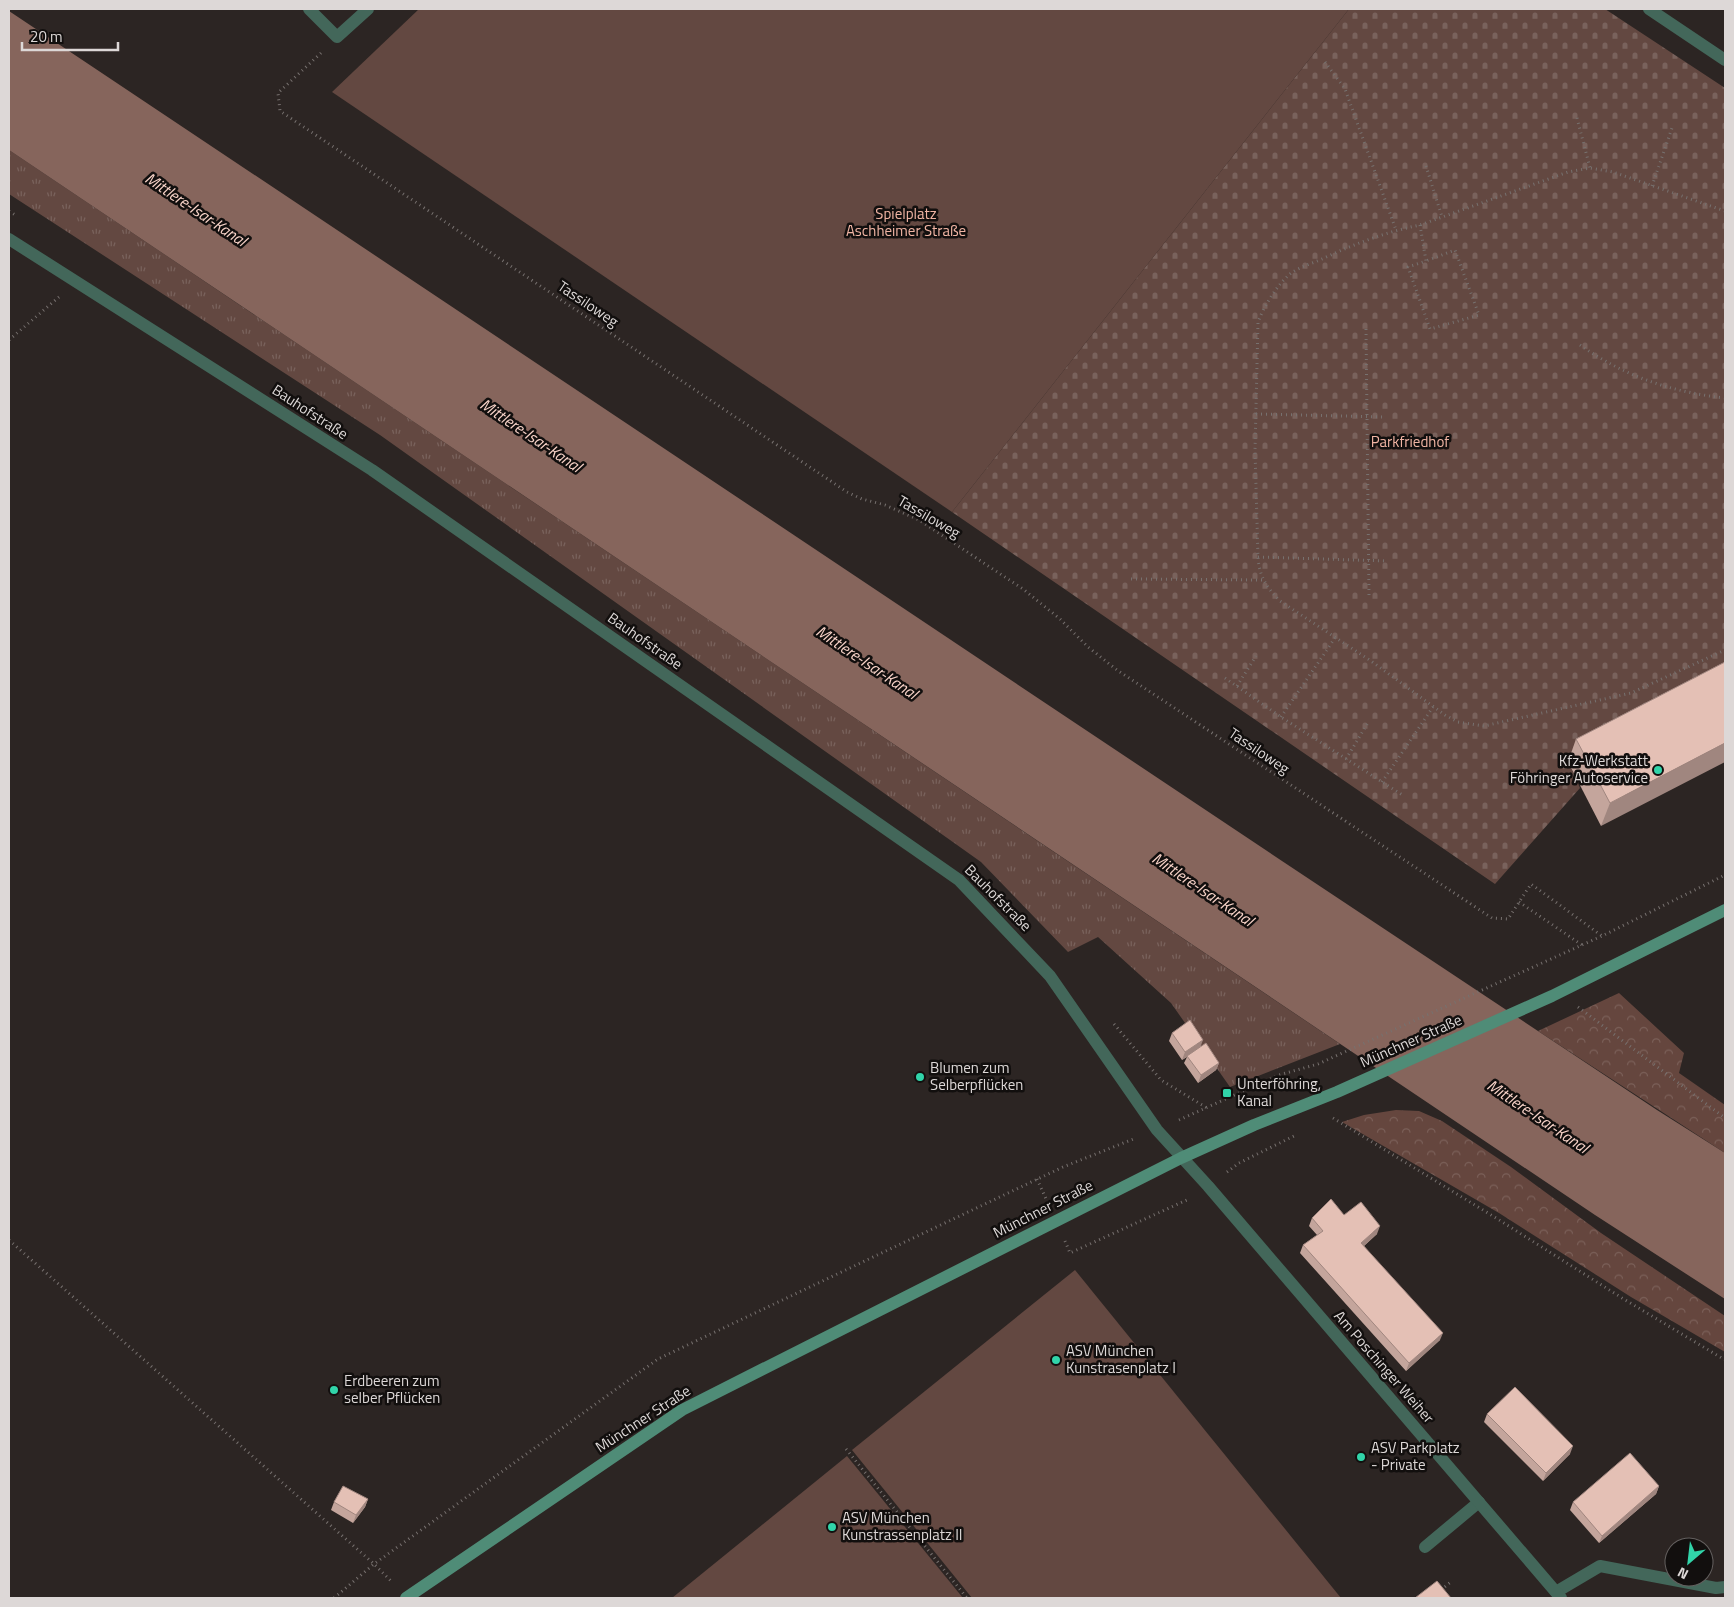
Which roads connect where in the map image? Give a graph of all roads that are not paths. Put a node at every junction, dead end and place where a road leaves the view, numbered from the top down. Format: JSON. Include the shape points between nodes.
{"nodes":[{"id":1,"x":309,"y":9,"type":"edge"},
{"id":2,"x":368,"y":9,"type":"edge"},
{"id":3,"x":1649,"y":9,"type":"edge"},
{"id":4,"x":1725,"y":60,"type":"edge"},
{"id":5,"x":9,"y":238,"type":"edge"},
{"id":6,"x":1725,"y":910,"type":"edge"},
{"id":7,"x":1181,"y":1158,"type":"junction"},
{"id":8,"x":1479,"y":1502,"type":"junction"},
{"id":9,"x":1425,"y":1547,"type":"dead end"},
{"id":10,"x":1725,"y":1587,"type":"edge"},
{"id":11,"x":1559,"y":1595,"type":"edge"},
{"id":12,"x":407,"y":1598,"type":"edge"}],
"edges":[{"from":1,"to":2,"type":"street","via":[[338,37]]},
{"from":3,"to":4,"type":"street"},
{"from":5,"to":7,"type":"street","name":"Bauhofstraße","via":[[372,470],[959,880],[1050,976],[1157,1130]]},
{"from":6,"to":7,"type":"main road","name":"Münchner Straße","via":[[1552,996]]},
{"from":7,"to":8,"type":"street","name":"Am Poschinger Weiher"},
{"from":7,"to":12,"type":"main road","name":"Münchner Straße","via":[[682,1410]]},
{"from":8,"to":9,"type":"street"},
{"from":8,"to":11,"type":"street","name":"Am Poschinger Weiher"},
{"from":10,"to":11,"type":"street","via":[[1600,1566]]}]}
